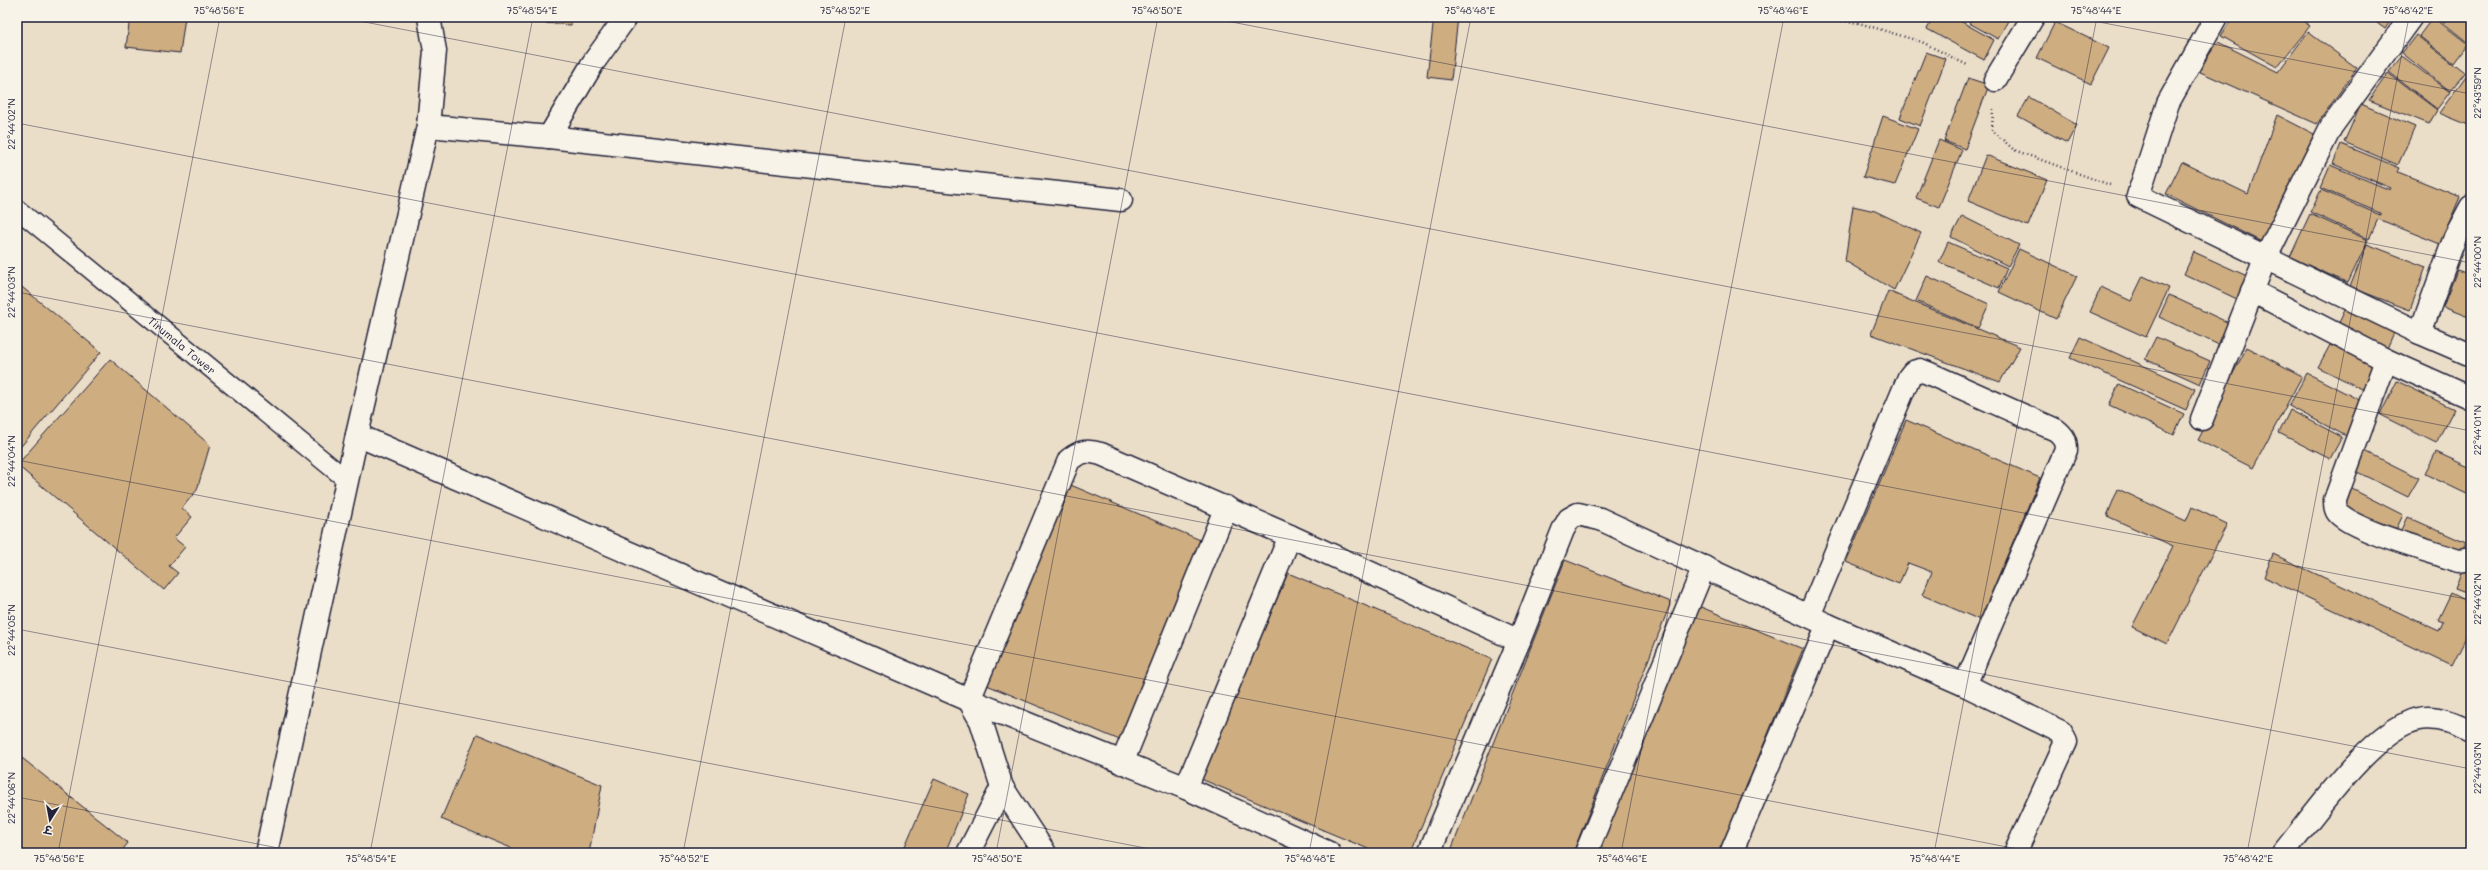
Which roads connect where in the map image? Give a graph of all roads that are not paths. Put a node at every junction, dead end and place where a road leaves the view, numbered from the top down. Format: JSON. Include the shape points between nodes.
{"nodes":[{"id":1,"x":429,"y":17,"type":"edge"},
{"id":2,"x":626,"y":17,"type":"edge"},
{"id":3,"x":2033,"y":17,"type":"edge"},
{"id":4,"x":2216,"y":17,"type":"edge"},
{"id":5,"x":2411,"y":17,"type":"edge"},
{"id":6,"x":1996,"y":80,"type":"dead end"},
{"id":7,"x":428,"y":126,"type":"junction"},
{"id":8,"x":550,"y":137,"type":"junction"},
{"id":9,"x":1121,"y":200,"type":"dead end"},
{"id":10,"x":2471,"y":207,"type":"edge"},
{"id":11,"x":17,"y":209,"type":"edge"},
{"id":12,"x":2265,"y":259,"type":"junction"},
{"id":13,"x":2252,"y":291,"type":"junction"},
{"id":14,"x":2420,"y":333,"type":"junction"},
{"id":15,"x":2471,"y":356,"type":"edge"},
{"id":16,"x":2386,"y":360,"type":"junction"},
{"id":17,"x":2471,"y":398,"type":"edge"},
{"id":18,"x":2202,"y":418,"type":"dead end"},
{"id":19,"x":357,"y":436,"type":"junction"},
{"id":20,"x":347,"y":480,"type":"junction"},
{"id":21,"x":1226,"y":507,"type":"junction"},
{"id":22,"x":1290,"y":536,"type":"junction"},
{"id":23,"x":2471,"y":559,"type":"edge"},
{"id":24,"x":1704,"y":567,"type":"junction"},
{"id":25,"x":1818,"y":621,"type":"junction"},
{"id":26,"x":1519,"y":641,"type":"junction"},
{"id":27,"x":1965,"y":685,"type":"junction"},
{"id":28,"x":969,"y":700,"type":"junction"},
{"id":29,"x":2471,"y":732,"type":"edge"},
{"id":30,"x":1122,"y":763,"type":"junction"},
{"id":31,"x":1002,"y":787,"type":"junction"},
{"id":32,"x":1186,"y":788,"type":"junction"},
{"id":33,"x":266,"y":853,"type":"edge"},
{"id":34,"x":968,"y":853,"type":"edge"},
{"id":35,"x":1045,"y":853,"type":"edge"},
{"id":36,"x":1329,"y":853,"type":"edge"},
{"id":37,"x":1429,"y":853,"type":"edge"},
{"id":38,"x":1586,"y":853,"type":"edge"},
{"id":39,"x":1731,"y":853,"type":"edge"},
{"id":40,"x":2015,"y":853,"type":"edge"},
{"id":41,"x":2283,"y":853,"type":"edge"}],
"edges":[{"from":1,"to":7,"type":"street","via":[[435,51]]},
{"from":2,"to":8,"type":"street","via":[[593,63]]},
{"from":3,"to":6,"type":"street"},
{"from":4,"to":12,"type":"street","via":[[2168,103],[2138,196]]},
{"from":5,"to":12,"type":"street","via":[[2331,127]]},
{"from":7,"to":8,"type":"street"},
{"from":7,"to":19,"type":"street"},
{"from":8,"to":9,"type":"street"},
{"from":10,"to":14,"type":"street","via":[[2455,236]]},
{"from":11,"to":20,"type":"lane","name":"Tirumala Tower"},
{"from":12,"to":13,"type":"street"},
{"from":12,"to":14,"type":"street"},
{"from":13,"to":16,"type":"street"},
{"from":13,"to":18,"type":"street"},
{"from":14,"to":15,"type":"street"},
{"from":16,"to":17,"type":"street"},
{"from":16,"to":23,"type":"street","via":[[2335,500],[2338,514],[2363,528],[2458,560]]},
{"from":19,"to":20,"type":"street"},
{"from":19,"to":28,"type":"street"},
{"from":20,"to":33,"type":"street"},
{"from":21,"to":22,"type":"street"},
{"from":21,"to":28,"type":"street","via":[[1102,454],[1091,451],[1078,452],[1069,460]]},
{"from":21,"to":30,"type":"street"},
{"from":22,"to":26,"type":"street"},
{"from":22,"to":32,"type":"street"},
{"from":24,"to":25,"type":"street"},
{"from":24,"to":26,"type":"street","via":[[1600,519],[1578,514],[1569,519],[1563,530]]},
{"from":24,"to":38,"type":"street"},
{"from":25,"to":27,"type":"street"},
{"from":25,"to":27,"type":"street","via":[[1909,377],[1913,372],[1920,370],[1928,373],[2056,430],[2063,435],[2066,442],[2066,450]]},
{"from":25,"to":39,"type":"street"},
{"from":26,"to":37,"type":"street"},
{"from":27,"to":40,"type":"street","via":[[2061,732],[2066,738]]},
{"from":28,"to":30,"type":"street"},
{"from":28,"to":31,"type":"street","via":[[981,721]]},
{"from":29,"to":41,"type":"street","via":[[2453,722],[2433,718],[2408,722],[2384,737],[2341,781]]},
{"from":30,"to":32,"type":"street"},
{"from":31,"to":34,"type":"street"},
{"from":31,"to":35,"type":"street"},
{"from":32,"to":36,"type":"street"}]}
